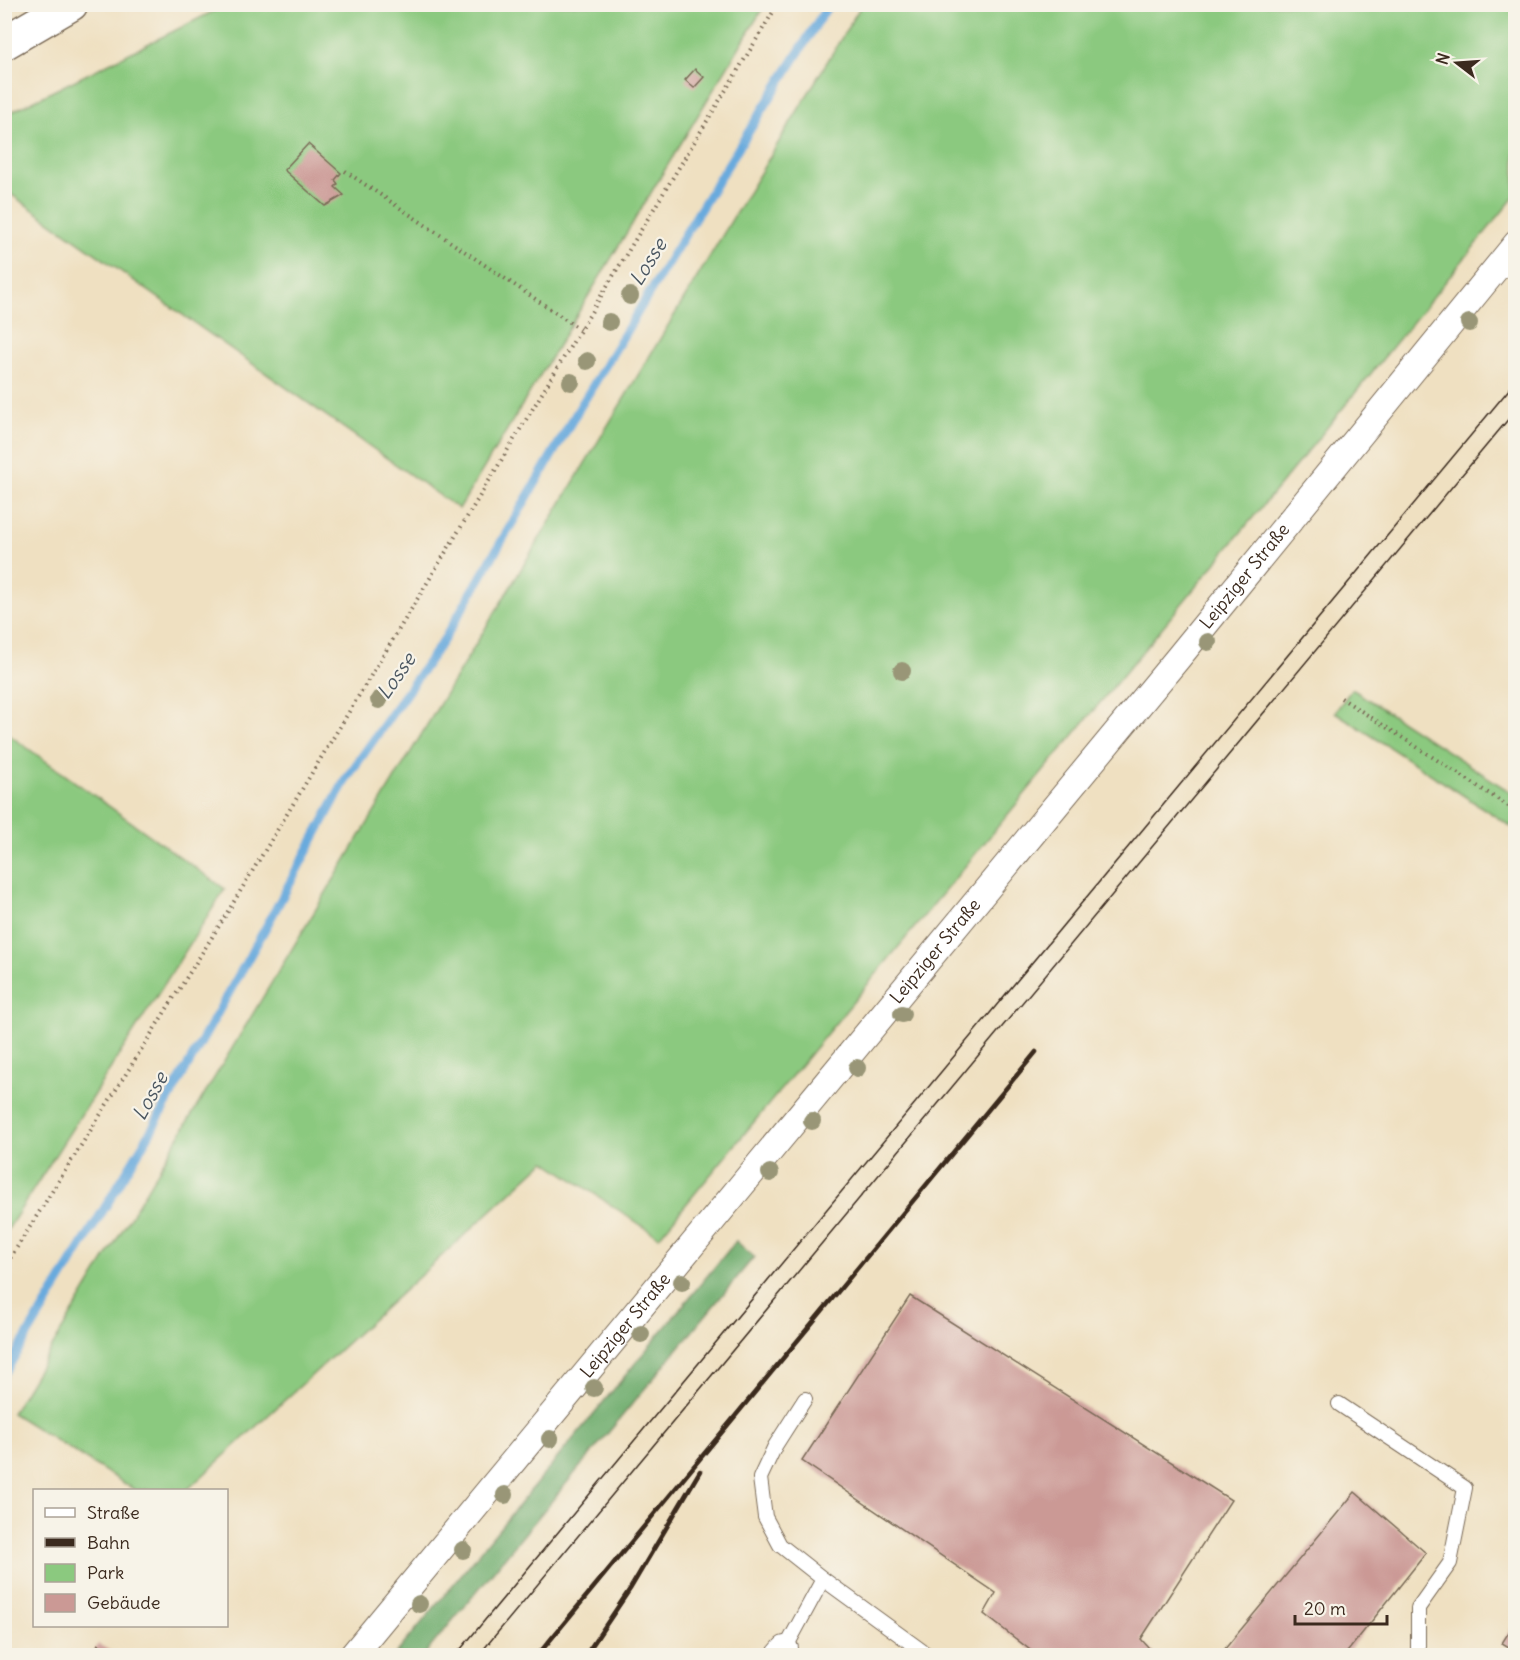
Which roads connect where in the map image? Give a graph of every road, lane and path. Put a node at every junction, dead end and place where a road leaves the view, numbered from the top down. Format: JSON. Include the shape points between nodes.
{"nodes":[{"id":1,"x":70,"y":4,"type":"edge"},
{"id":2,"x":778,"y":4,"type":"edge"},
{"id":3,"x":4,"y":43,"type":"edge"},
{"id":4,"x":345,"y":171,"type":"dead end"},
{"id":5,"x":1515,"y":244,"type":"edge"},
{"id":6,"x":580,"y":329,"type":"junction"},
{"id":7,"x":1341,"y":698,"type":"dead end"},
{"id":8,"x":1515,"y":811,"type":"edge"},
{"id":9,"x":4,"y":1269,"type":"edge"},
{"id":10,"x":805,"y":1399,"type":"dead end"},
{"id":11,"x":1339,"y":1404,"type":"dead end"},
{"id":12,"x":823,"y":1579,"type":"junction"},
{"id":13,"x":782,"y":1652,"type":"edge"},
{"id":14,"x":352,"y":1656,"type":"edge"},
{"id":15,"x":925,"y":1656,"type":"edge"},
{"id":16,"x":1418,"y":1656,"type":"edge"}],
"edges":[{"from":1,"to":3,"type":"highway"},
{"from":2,"to":6,"type":"path"},
{"from":4,"to":6,"type":"path"},
{"from":5,"to":14,"type":"street","name":"Leipziger Straße","via":[[1170,668]]},
{"from":6,"to":9,"type":"path","via":[[224,918]]},
{"from":7,"to":8,"type":"path"},
{"from":10,"to":12,"type":"lane","via":[[760,1478],[765,1517],[780,1545]]},
{"from":11,"to":16,"type":"lane","via":[[1465,1488],[1450,1563],[1418,1608]]},
{"from":12,"to":13,"type":"lane"},
{"from":12,"to":15,"type":"lane"}]}
